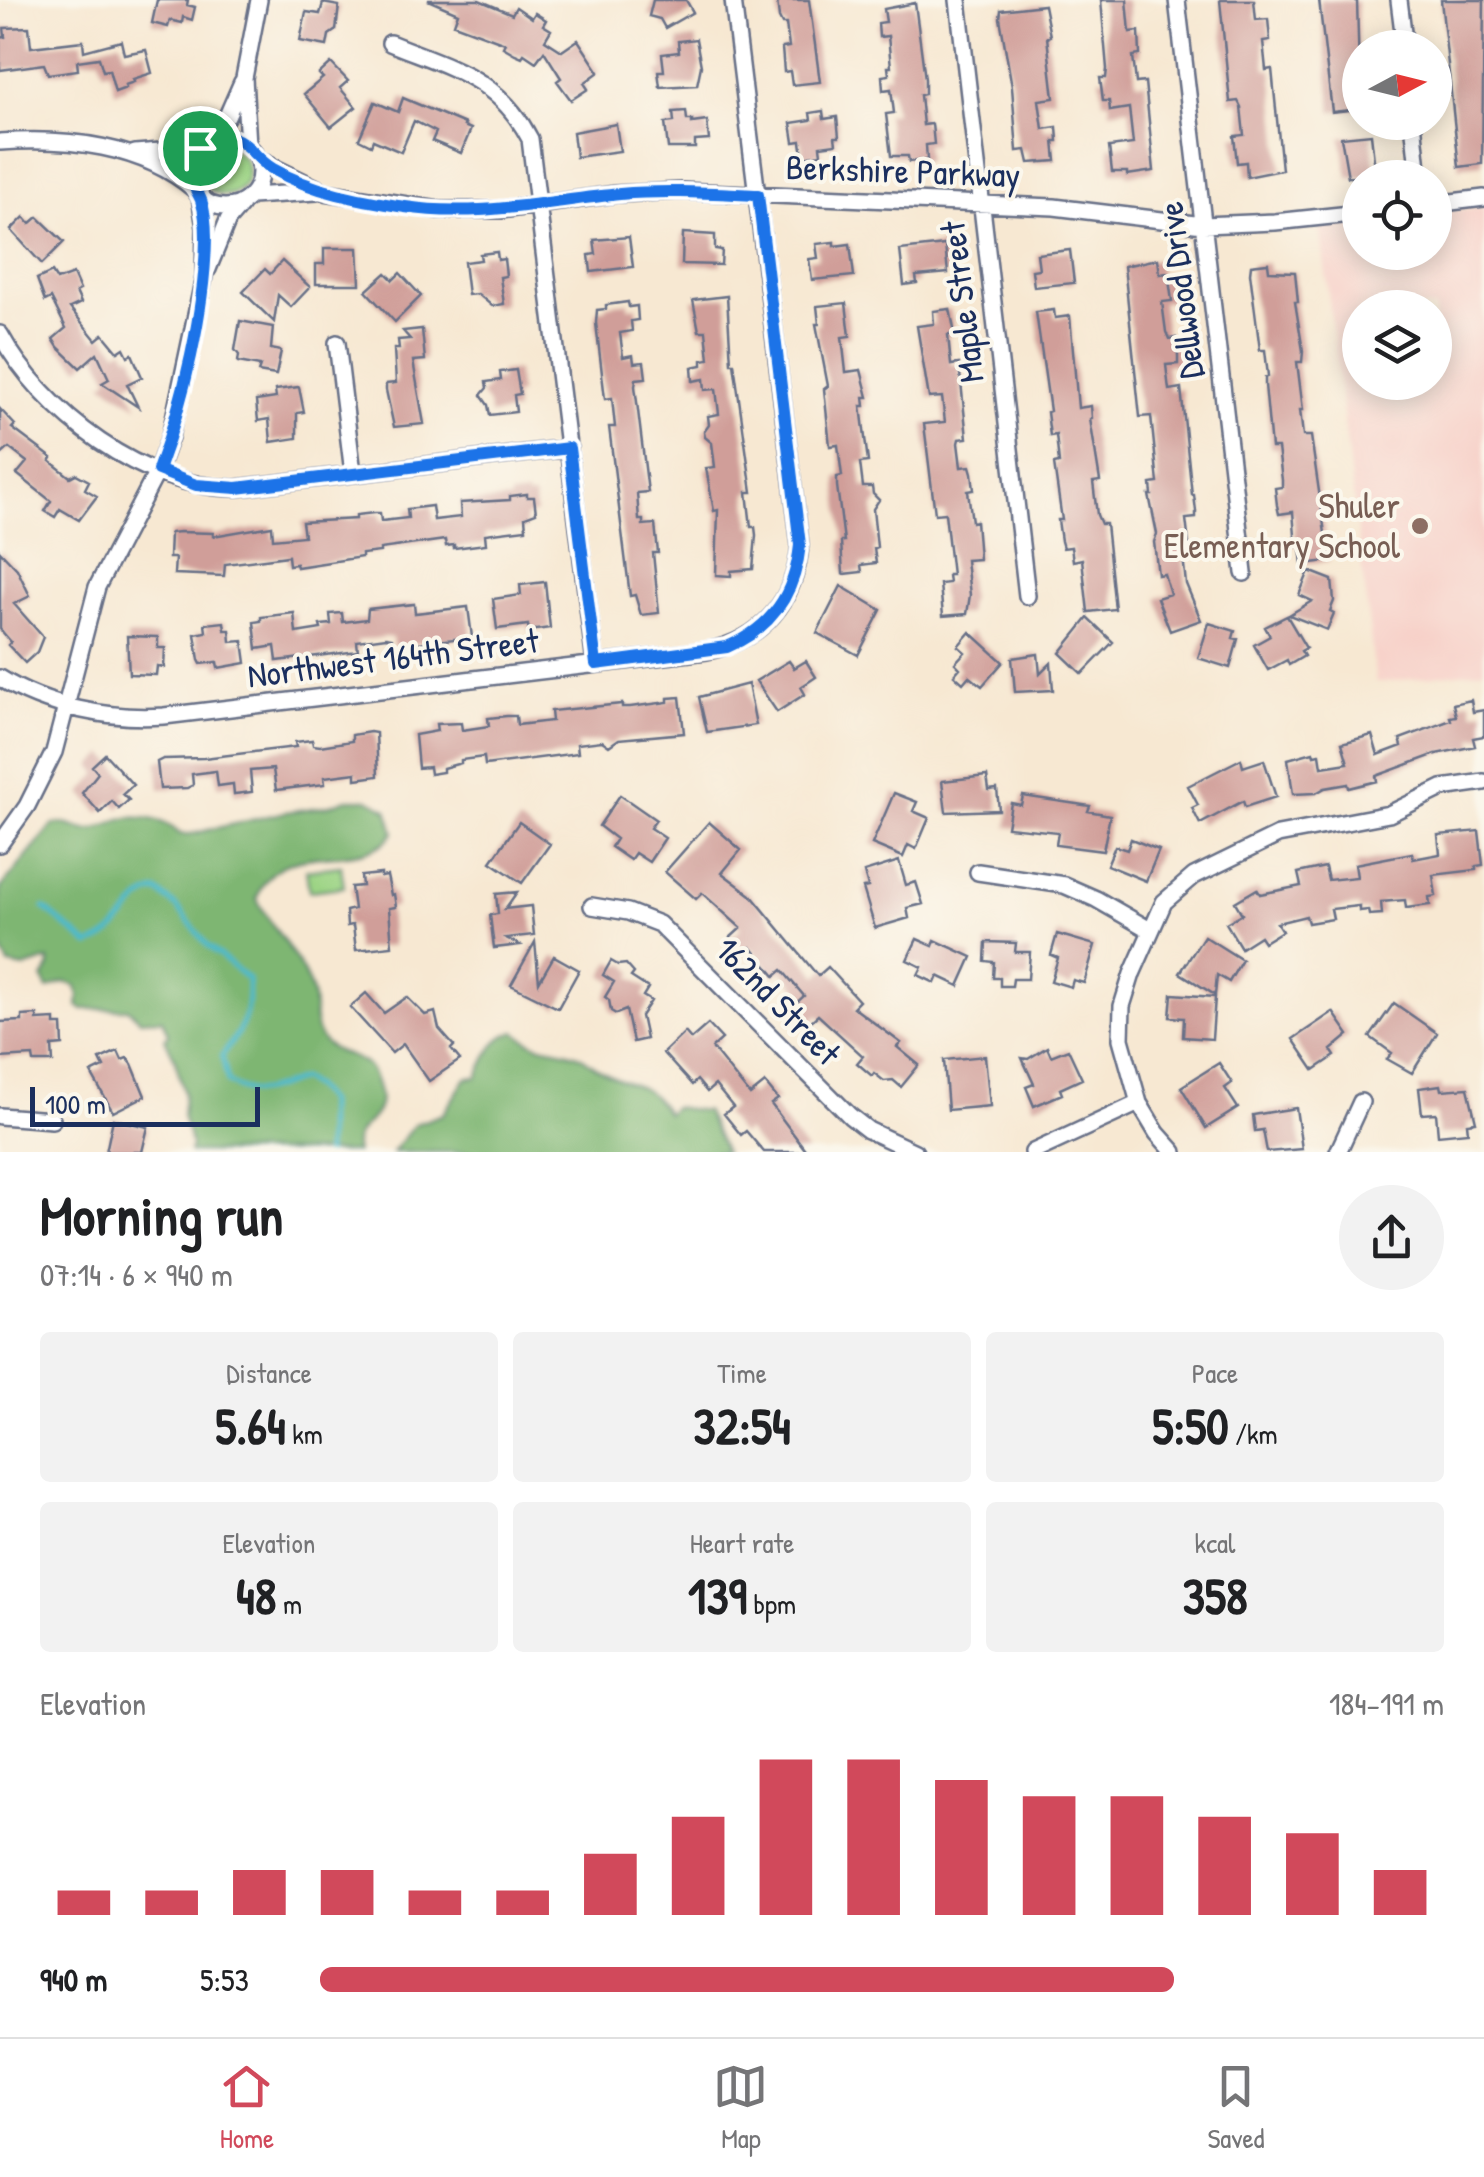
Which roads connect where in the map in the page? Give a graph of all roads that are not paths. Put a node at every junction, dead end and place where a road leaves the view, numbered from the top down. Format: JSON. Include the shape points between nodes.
{"nodes":[{"id":1,"x":259,"y":0,"type":"edge"},
{"id":2,"x":733,"y":0,"type":"edge"},
{"id":3,"x":958,"y":0,"type":"edge"},
{"id":4,"x":1178,"y":0,"type":"edge"},
{"id":5,"x":1399,"y":0,"type":"edge"},
{"id":6,"x":1402,"y":30,"type":"edge"},
{"id":7,"x":390,"y":43,"type":"dead end"},
{"id":8,"x":244,"y":78,"type":"junction"},
{"id":9,"x":0,"y":142,"type":"edge"},
{"id":10,"x":203,"y":145,"type":"junction"},
{"id":11,"x":248,"y":145,"type":"junction"},
{"id":12,"x":131,"y":154,"type":"junction"},
{"id":13,"x":258,"y":160,"type":"junction"},
{"id":14,"x":326,"y":192,"type":"junction"},
{"id":15,"x":198,"y":193,"type":"junction"},
{"id":16,"x":758,"y":195,"type":"junction"},
{"id":17,"x":1484,"y":198,"type":"edge"},
{"id":18,"x":248,"y":199,"type":"junction"},
{"id":19,"x":1452,"y":202,"type":"edge"},
{"id":20,"x":981,"y":204,"type":"junction"},
{"id":21,"x":540,"y":206,"type":"junction"},
{"id":22,"x":1342,"y":215,"type":"edge"},
{"id":23,"x":1204,"y":225,"type":"junction"},
{"id":24,"x":204,"y":277,"type":"junction"},
{"id":25,"x":0,"y":334,"type":"edge"},
{"id":26,"x":337,"y":343,"type":"dead end"},
{"id":27,"x":569,"y":448,"type":"junction"},
{"id":28,"x":158,"y":470,"type":"junction"},
{"id":29,"x":353,"y":473,"type":"junction"},
{"id":30,"x":1244,"y":574,"type":"dead end"},
{"id":31,"x":1027,"y":596,"type":"dead end"},
{"id":32,"x":596,"y":664,"type":"junction"},
{"id":33,"x":0,"y":678,"type":"edge"},
{"id":34,"x":69,"y":706,"type":"junction"},
{"id":35,"x":1484,"y":782,"type":"edge"},
{"id":36,"x":0,"y":844,"type":"edge"},
{"id":37,"x":978,"y":872,"type":"dead end"},
{"id":38,"x":592,"y":906,"type":"dead end"},
{"id":39,"x":1150,"y":930,"type":"junction"},
{"id":40,"x":1361,"y":1102,"type":"dead end"},
{"id":41,"x":1139,"y":1103,"type":"junction"},
{"id":42,"x":0,"y":1116,"type":"edge"},
{"id":43,"x":52,"y":1120,"type":"dead end"},
{"id":44,"x":914,"y":1152,"type":"edge"},
{"id":45,"x":1033,"y":1152,"type":"edge"},
{"id":46,"x":1174,"y":1152,"type":"edge"},
{"id":47,"x":1338,"y":1152,"type":"edge"}],
"edges":[{"from":1,"to":8,"type":"street"},
{"from":2,"to":16,"type":"street"},
{"from":3,"to":20,"type":"street","name":"Maple Street"},
{"from":4,"to":23,"type":"street","name":"Dellwood Drive"},
{"from":5,"to":6,"type":"street"},
{"from":7,"to":21,"type":"street","via":[[497,92],[530,139]]},
{"from":8,"to":10,"type":"street","via":[[227,116]]},
{"from":8,"to":11,"type":"street"},
{"from":9,"to":12,"type":"street","via":[[48,141]]},
{"from":10,"to":11,"type":"street","via":[[224,136]]},
{"from":10,"to":12,"type":"street"},
{"from":10,"to":15,"type":"street","via":[[191,164]]},
{"from":11,"to":13,"type":"street"},
{"from":12,"to":15,"type":"street","via":[[172,172]]},
{"from":13,"to":14,"type":"street","name":"Berkshire Parkway"},
{"from":13,"to":18,"type":"street","via":[[260,179]]},
{"from":14,"to":18,"type":"street","name":"Berkshire Parkway"},
{"from":14,"to":21,"type":"street","name":"Berkshire Parkway","via":[[439,210]]},
{"from":15,"to":18,"type":"street","via":[[226,208]]},
{"from":15,"to":24,"type":"street","via":[[206,228]]},
{"from":16,"to":20,"type":"street","name":"Berkshire Parkway"},
{"from":16,"to":21,"type":"street","name":"Berkshire Parkway","via":[[650,192]]},
{"from":16,"to":32,"type":"street","name":"Northwest 164th Street","via":[[800,545],[794,582],[774,616],[727,647]]},
{"from":17,"to":19,"type":"street"},
{"from":18,"to":24,"type":"street","via":[[228,220]]},
{"from":20,"to":23,"type":"street","name":"Berkshire Parkway"},
{"from":20,"to":31,"type":"street","name":"Maple Street"},
{"from":21,"to":27,"type":"street"},
{"from":22,"to":23,"type":"street","name":"Berkshire Parkway"},
{"from":23,"to":30,"type":"street","name":"Dellwood Drive"},
{"from":24,"to":28,"type":"street","via":[[178,408]]},
{"from":25,"to":28,"type":"street","via":[[58,409]]},
{"from":26,"to":29,"type":"street"},
{"from":27,"to":29,"type":"street"},
{"from":27,"to":32,"type":"street"},
{"from":28,"to":29,"type":"street","via":[[214,488]]},
{"from":28,"to":34,"type":"street","via":[[97,587]]},
{"from":32,"to":34,"type":"street","name":"Northwest 164th Street","via":[[164,716]]},
{"from":33,"to":34,"type":"street","name":"Northwest 164th Street"},
{"from":34,"to":36,"type":"street","via":[[42,780]]},
{"from":35,"to":39,"type":"street","via":[[1442,788],[1389,814],[1278,835],[1194,876],[1164,902]]},
{"from":37,"to":39,"type":"street","via":[[1064,885]]},
{"from":38,"to":44,"type":"street","name":"162nd Street","via":[[658,924],[850,1116]]},
{"from":39,"to":41,"type":"street","via":[[1122,1006],[1121,1039]]},
{"from":40,"to":47,"type":"street"},
{"from":41,"to":45,"type":"street"},
{"from":41,"to":46,"type":"street"},
{"from":42,"to":43,"type":"street"}]}
